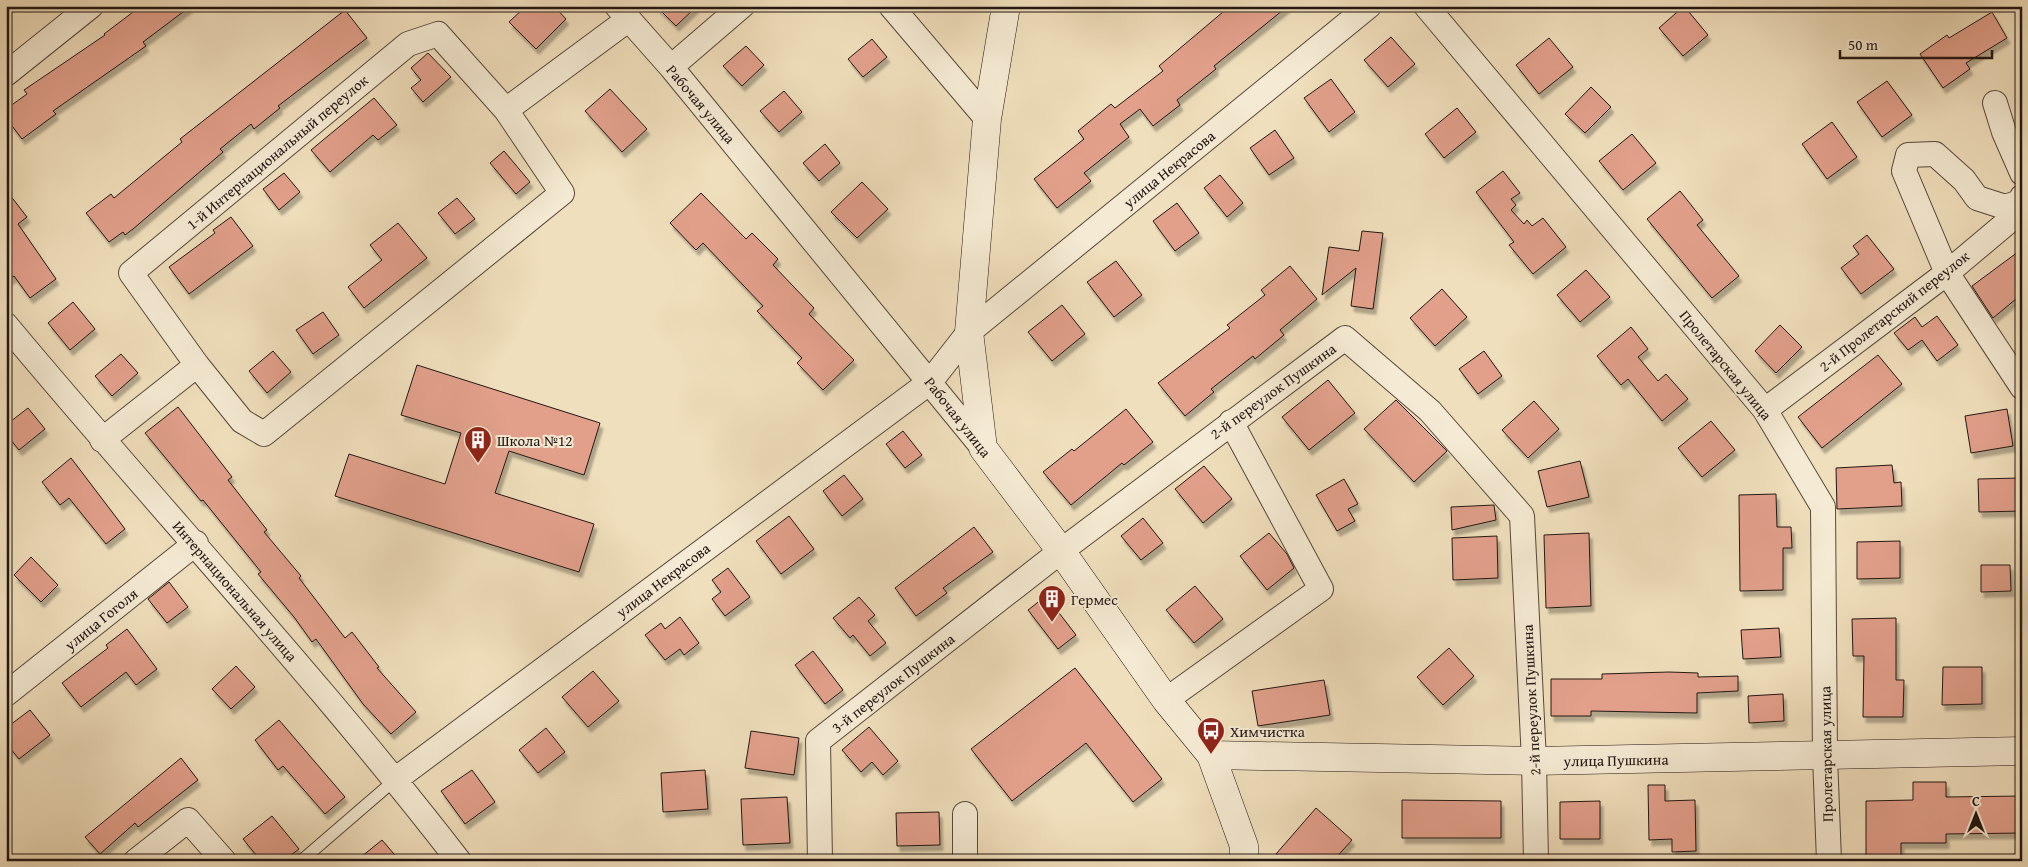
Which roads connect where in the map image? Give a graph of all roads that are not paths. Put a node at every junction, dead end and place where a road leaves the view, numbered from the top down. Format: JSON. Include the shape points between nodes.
{"nodes":[{"id":1,"x":90,"y":6,"type":"edge"},
{"id":2,"x":742,"y":6,"type":"edge"},
{"id":3,"x":890,"y":6,"type":"edge"},
{"id":4,"x":1006,"y":6,"type":"edge"},
{"id":5,"x":1369,"y":6,"type":"edge"},
{"id":6,"x":1426,"y":6,"type":"edge"},
{"id":7,"x":623,"y":12,"type":"edge"},
{"id":8,"x":671,"y":67,"type":"junction"},
{"id":9,"x":6,"y":74,"type":"edge"},
{"id":10,"x":1995,"y":103,"type":"dead end"},
{"id":11,"x":506,"y":110,"type":"junction"},
{"id":12,"x":986,"y":119,"type":"junction"},
{"id":13,"x":2022,"y":174,"type":"edge"},
{"id":14,"x":2022,"y":197,"type":"edge"},
{"id":15,"x":2022,"y":210,"type":"edge"},
{"id":16,"x":1947,"y":273,"type":"junction"},
{"id":17,"x":6,"y":326,"type":"edge"},
{"id":18,"x":969,"y":332,"type":"junction"},
{"id":19,"x":197,"y":365,"type":"junction"},
{"id":20,"x":930,"y":382,"type":"junction"},
{"id":21,"x":2022,"y":387,"type":"edge"},
{"id":22,"x":1765,"y":410,"type":"junction"},
{"id":23,"x":1231,"y":422,"type":"junction"},
{"id":24,"x":102,"y":440,"type":"junction"},
{"id":25,"x":983,"y":448,"type":"junction"},
{"id":26,"x":196,"y":543,"type":"junction"},
{"id":27,"x":1061,"y":551,"type":"junction"},
{"id":28,"x":6,"y":694,"type":"edge"},
{"id":29,"x":1166,"y":700,"type":"junction"},
{"id":30,"x":2022,"y":751,"type":"edge"},
{"id":31,"x":1211,"y":755,"type":"junction"},
{"id":32,"x":1825,"y":756,"type":"junction"},
{"id":33,"x":1534,"y":761,"type":"junction"},
{"id":34,"x":396,"y":779,"type":"junction"},
{"id":35,"x":965,"y":814,"type":"dead end"},
{"id":36,"x":136,"y":861,"type":"edge"},
{"id":37,"x":224,"y":861,"type":"edge"},
{"id":38,"x":302,"y":861,"type":"edge"},
{"id":39,"x":460,"y":861,"type":"edge"},
{"id":40,"x":820,"y":861,"type":"edge"},
{"id":41,"x":964,"y":861,"type":"edge"},
{"id":42,"x":1244,"y":861,"type":"edge"},
{"id":43,"x":1536,"y":861,"type":"edge"},
{"id":44,"x":1829,"y":861,"type":"edge"}],
"edges":[{"from":1,"to":9,"type":"street"},
{"from":2,"to":8,"type":"street"},
{"from":3,"to":12,"type":"street"},
{"from":4,"to":12,"type":"street"},
{"from":5,"to":18,"type":"street","name":"улица Некрасова"},
{"from":6,"to":22,"type":"street","name":"Пролетарская улица"},
{"from":7,"to":8,"type":"street","name":"Рабочая улица"},
{"from":7,"to":11,"type":"street"},
{"from":8,"to":20,"type":"street","name":"Рабочая улица"},
{"from":10,"to":13,"type":"street"},
{"from":11,"to":19,"type":"street","name":"1-й Интернациональный переулок","via":[[562,193],[264,434],[242,422]]},
{"from":11,"to":19,"type":"street","name":"1-й Интернациональный переулок","via":[[438,34],[408,44],[131,273]]},
{"from":12,"to":18,"type":"street"},
{"from":14,"to":16,"type":"street","via":[[2020,202],[2006,207],[1977,198],[1964,180],[1935,154],[1908,155],[1904,171]]},
{"from":15,"to":16,"type":"street","name":"2-й Пролетарский переулок"},
{"from":16,"to":21,"type":"street"},
{"from":16,"to":22,"type":"street","name":"2-й Пролетарский переулок"},
{"from":17,"to":24,"type":"street","name":"Интернациональная улица"},
{"from":18,"to":20,"type":"street","name":"улица Некрасова"},
{"from":18,"to":25,"type":"street"},
{"from":19,"to":24,"type":"street"},
{"from":20,"to":25,"type":"street","name":"Рабочая улица"},
{"from":20,"to":34,"type":"street","name":"улица Некрасова"},
{"from":22,"to":32,"type":"street","name":"Пролетарская улица","via":[[1823,507]]},
{"from":23,"to":27,"type":"street","name":"2-й переулок Пушкина"},
{"from":23,"to":29,"type":"street","via":[[1321,589]]},
{"from":23,"to":33,"type":"street","name":"2-й переулок Пушкина","via":[[1345,338],[1436,419],[1522,516]]},
{"from":24,"to":26,"type":"street","name":"Интернациональная улица"},
{"from":25,"to":27,"type":"street","name":"Рабочая улица"},
{"from":26,"to":28,"type":"street","name":"улица Гоголя"},
{"from":26,"to":34,"type":"street","name":"Интернациональная улица"},
{"from":27,"to":29,"type":"street","name":"Рабочая улица"},
{"from":27,"to":40,"type":"street","name":"3-й переулок Пушкина","via":[[818,741]]},
{"from":29,"to":31,"type":"street","name":"Рабочая улица"},
{"from":30,"to":32,"type":"street","name":"улица Пушкина"},
{"from":31,"to":33,"type":"street","name":"улица Пушкина"},
{"from":31,"to":42,"type":"street","name":"Рабочая улица","via":[[1244,846]]},
{"from":32,"to":33,"type":"street","name":"улица Пушкина"},
{"from":32,"to":44,"type":"street","name":"Пролетарская улица"},
{"from":33,"to":43,"type":"street","name":"2-й переулок Пушкина"},
{"from":34,"to":38,"type":"lane"},
{"from":34,"to":39,"type":"street","name":"Интернациональная улица"},
{"from":35,"to":41,"type":"street"},
{"from":36,"to":37,"type":"street","via":[[188,820]]}]}
